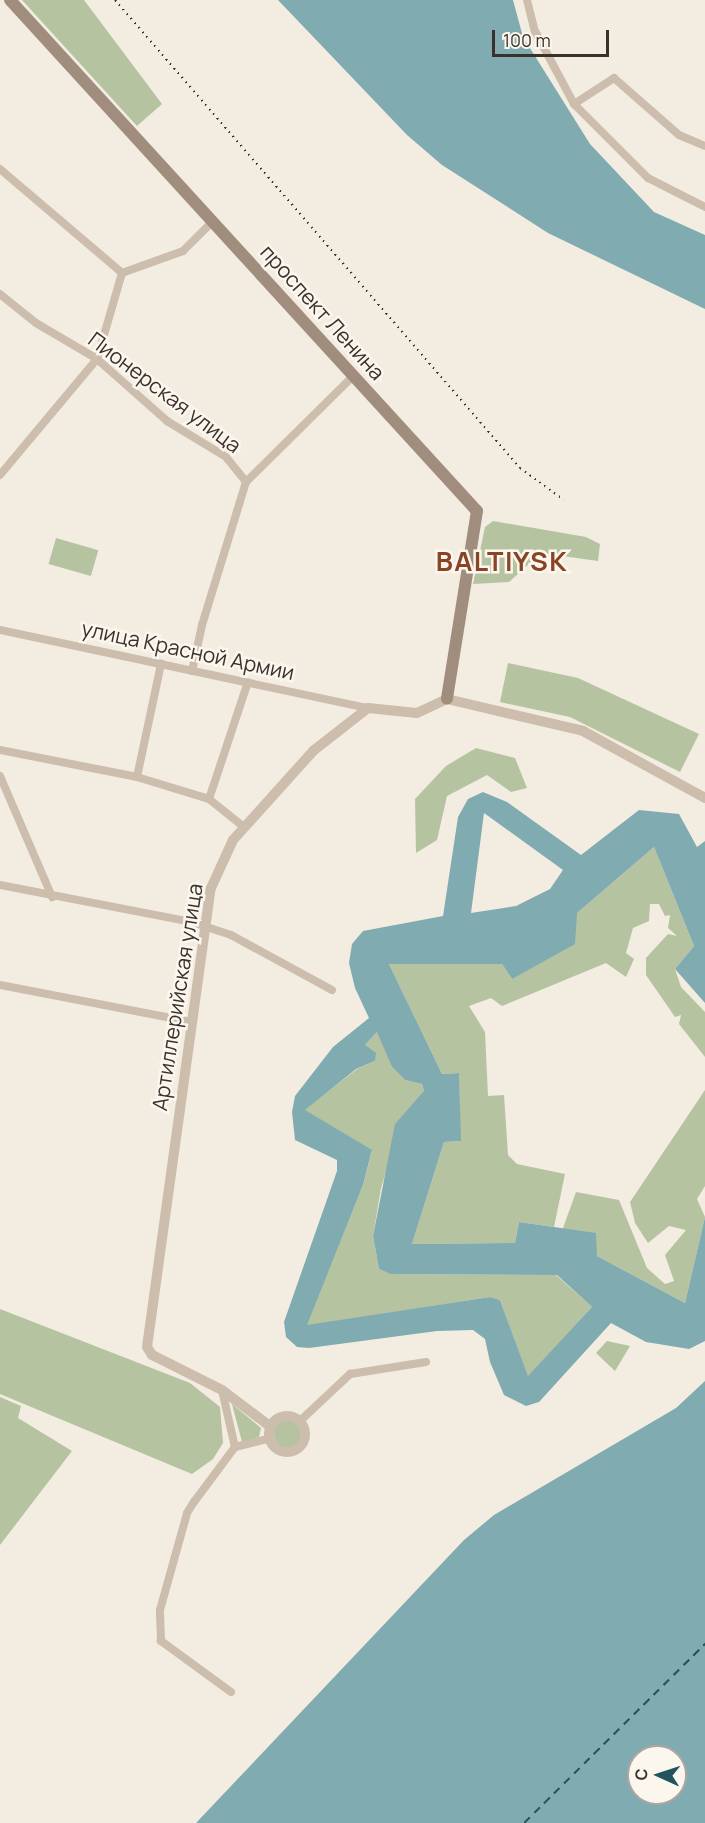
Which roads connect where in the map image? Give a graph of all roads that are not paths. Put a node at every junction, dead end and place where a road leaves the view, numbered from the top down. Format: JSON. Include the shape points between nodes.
{"nodes":[{"id":1,"x":10,"y":0,"type":"edge"},
{"id":2,"x":527,"y":0,"type":"edge"},
{"id":3,"x":574,"y":104,"type":"junction"},
{"id":4,"x":705,"y":146,"type":"edge"},
{"id":5,"x":0,"y":169,"type":"edge"},
{"id":6,"x":705,"y":207,"type":"edge"},
{"id":7,"x":213,"y":221,"type":"junction"},
{"id":8,"x":122,"y":273,"type":"junction"},
{"id":9,"x":0,"y":294,"type":"edge"},
{"id":10,"x":97,"y":359,"type":"junction"},
{"id":11,"x":354,"y":375,"type":"junction"},
{"id":12,"x":0,"y":475,"type":"edge"},
{"id":13,"x":246,"y":482,"type":"junction"},
{"id":14,"x":0,"y":630,"type":"edge"},
{"id":15,"x":161,"y":664,"type":"junction"},
{"id":16,"x":192,"y":671,"type":"junction"},
{"id":17,"x":248,"y":682,"type":"junction"},
{"id":18,"x":447,"y":699,"type":"junction"},
{"id":19,"x":368,"y":708,"type":"junction"},
{"id":20,"x":0,"y":750,"type":"edge"},
{"id":21,"x":0,"y":777,"type":"edge"},
{"id":22,"x":137,"y":777,"type":"junction"},
{"id":23,"x":705,"y":798,"type":"edge"},
{"id":24,"x":209,"y":799,"type":"junction"},
{"id":25,"x":244,"y":827,"type":"junction"},
{"id":26,"x":0,"y":885,"type":"edge"},
{"id":27,"x":52,"y":897,"type":"junction"},
{"id":28,"x":206,"y":926,"type":"junction"},
{"id":29,"x":0,"y":985,"type":"edge"},
{"id":30,"x":332,"y":990,"type":"dead end"},
{"id":31,"x":192,"y":1022,"type":"junction"},
{"id":32,"x":426,"y":1362,"type":"dead end"},
{"id":33,"x":222,"y":1390,"type":"junction"},
{"id":34,"x":300,"y":1422,"type":"junction"},
{"id":35,"x":271,"y":1433,"type":"junction"},
{"id":36,"x":235,"y":1447,"type":"junction"},
{"id":37,"x":231,"y":1692,"type":"dead end"}],
"edges":[{"from":1,"to":7,"type":"main road","name":"проспект Ленина"},
{"from":2,"to":3,"type":"street","via":[[535,31]]},
{"from":3,"to":4,"type":"street","via":[[614,78],[680,135]]},
{"from":3,"to":6,"type":"street","via":[[648,178]]},
{"from":5,"to":8,"type":"street"},
{"from":7,"to":8,"type":"street","via":[[183,251]]},
{"from":7,"to":11,"type":"main road","name":"проспект Ленина"},
{"from":8,"to":10,"type":"street"},
{"from":9,"to":10,"type":"street","name":"Пионерская улица","via":[[36,323]]},
{"from":10,"to":12,"type":"street"},
{"from":10,"to":13,"type":"street","name":"Пионерская улица","via":[[167,421],[226,457]]},
{"from":11,"to":13,"type":"street"},
{"from":11,"to":18,"type":"main road","name":"проспект Ленина","via":[[477,511]]},
{"from":13,"to":16,"type":"street","via":[[202,625]]},
{"from":14,"to":15,"type":"street","name":"улица Красной Армии"},
{"from":15,"to":16,"type":"street","name":"улица Красной Армии"},
{"from":15,"to":22,"type":"street"},
{"from":16,"to":17,"type":"street","name":"улица Красной Армии"},
{"from":17,"to":19,"type":"street","name":"улица Красной Армии"},
{"from":17,"to":24,"type":"street"},
{"from":18,"to":19,"type":"street","via":[[417,713]]},
{"from":18,"to":23,"type":"street","via":[[583,731]]},
{"from":19,"to":25,"type":"street","name":"Артиллерийская улица","via":[[313,751]]},
{"from":20,"to":22,"type":"street"},
{"from":21,"to":27,"type":"street"},
{"from":22,"to":24,"type":"street"},
{"from":24,"to":25,"type":"street"},
{"from":25,"to":28,"type":"street","name":"Артиллерийская улица","via":[[220,862],[211,888]]},
{"from":26,"to":27,"type":"street"},
{"from":27,"to":28,"type":"street"},
{"from":28,"to":30,"type":"street","via":[[231,935]]},
{"from":28,"to":31,"type":"street","name":"Артиллерийская улица"},
{"from":29,"to":31,"type":"street"},
{"from":31,"to":33,"type":"street","name":"Артиллерийская улица","via":[[147,1347],[152,1355]]},
{"from":32,"to":34,"type":"street","via":[[350,1374]]},
{"from":33,"to":35,"type":"street"},
{"from":33,"to":36,"type":"street"},
{"from":34,"to":35,"type":"street","via":[[287,1416]]},
{"from":34,"to":35,"type":"street","via":[[304,1440],[296,1450],[283,1452]]},
{"from":35,"to":36,"type":"street"},
{"from":36,"to":37,"type":"street","via":[[187,1513],[160,1611],[161,1641]]}]}
